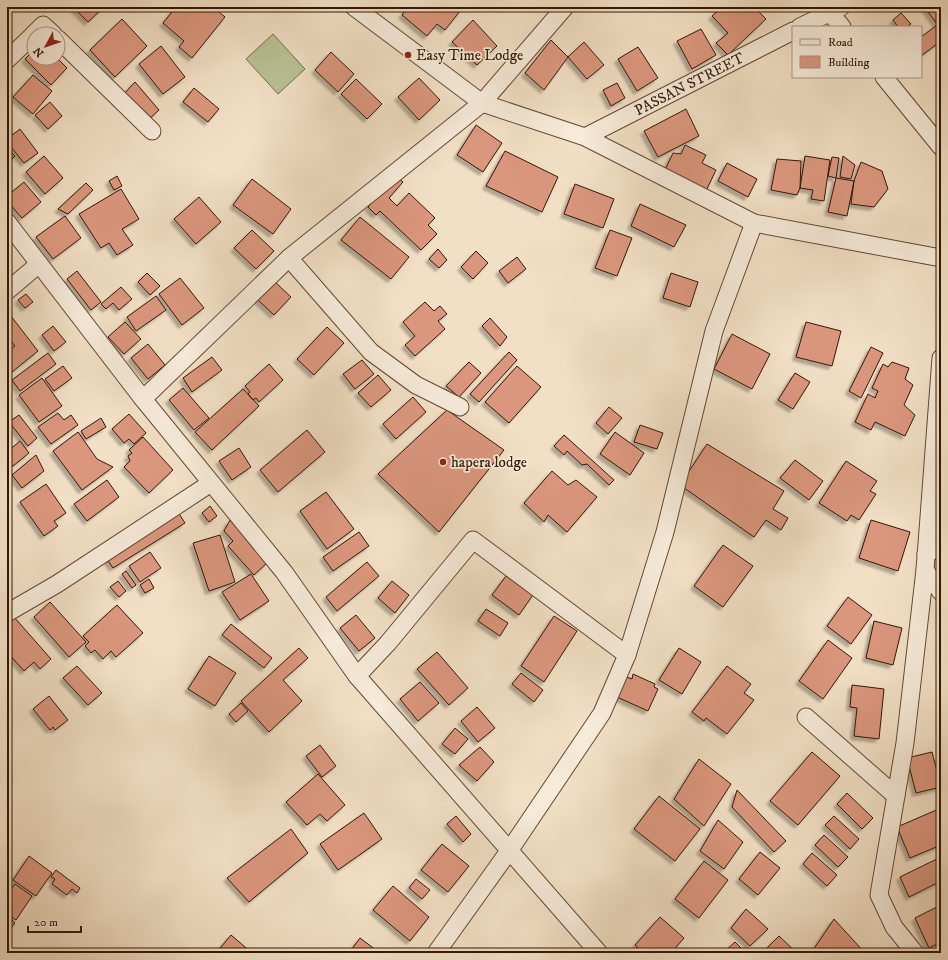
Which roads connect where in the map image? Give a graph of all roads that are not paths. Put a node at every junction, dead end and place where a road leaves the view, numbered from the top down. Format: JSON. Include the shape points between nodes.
{"nodes":[{"id":1,"x":354,"y":7,"type":"edge"},
{"id":2,"x":565,"y":7,"type":"edge"},
{"id":3,"x":832,"y":9,"type":"edge"},
{"id":4,"x":802,"y":26,"type":"edge"},
{"id":5,"x":841,"y":26,"type":"edge"},
{"id":6,"x":792,"y":32,"type":"edge"},
{"id":7,"x":26,"y":42,"type":"edge"},
{"id":8,"x":66,"y":47,"type":"edge"},
{"id":9,"x":7,"y":60,"type":"edge"},
{"id":10,"x":885,"y":78,"type":"edge"},
{"id":11,"x":482,"y":103,"type":"junction"},
{"id":12,"x":152,"y":131,"type":"dead end"},
{"id":13,"x":585,"y":136,"type":"junction"},
{"id":14,"x":941,"y":147,"type":"edge"},
{"id":15,"x":7,"y":222,"type":"edge"},
{"id":16,"x":754,"y":222,"type":"junction"},
{"id":17,"x":289,"y":258,"type":"junction"},
{"id":18,"x":941,"y":258,"type":"edge"},
{"id":19,"x":39,"y":264,"type":"junction"},
{"id":20,"x":7,"y":291,"type":"edge"},
{"id":21,"x":941,"y":358,"type":"edge"},
{"id":22,"x":143,"y":399,"type":"junction"},
{"id":23,"x":460,"y":407,"type":"dead end"},
{"id":24,"x":211,"y":483,"type":"junction"},
{"id":25,"x":941,"y":546,"type":"edge"},
{"id":26,"x":925,"y":562,"type":"junction"},
{"id":27,"x":941,"y":592,"type":"edge"},
{"id":28,"x":7,"y":613,"type":"edge"},
{"id":29,"x":627,"y":655,"type":"junction"},
{"id":30,"x":357,"y":676,"type":"junction"},
{"id":31,"x":806,"y":717,"type":"dead end"},
{"id":32,"x":896,"y":796,"type":"junction"},
{"id":33,"x":509,"y":851,"type":"junction"},
{"id":34,"x":436,"y":953,"type":"edge"},
{"id":35,"x":599,"y":953,"type":"edge"},
{"id":36,"x":915,"y":953,"type":"edge"}],
"edges":[{"from":1,"to":11,"type":"street"},
{"from":2,"to":11,"type":"street"},
{"from":3,"to":4,"type":"street"},
{"from":3,"to":5,"type":"street"},
{"from":6,"to":13,"type":"street","name":"PASSAN STREET"},
{"from":7,"to":9,"type":"street"},
{"from":8,"to":12,"type":"street"},
{"from":10,"to":14,"type":"street"},
{"from":11,"to":13,"type":"street"},
{"from":11,"to":17,"type":"street"},
{"from":13,"to":16,"type":"street"},
{"from":15,"to":19,"type":"street"},
{"from":16,"to":18,"type":"street"},
{"from":16,"to":29,"type":"street","via":[[714,331],[665,532]]},
{"from":17,"to":22,"type":"street"},
{"from":17,"to":23,"type":"street","via":[[371,352],[416,385]]},
{"from":19,"to":20,"type":"street"},
{"from":19,"to":22,"type":"street"},
{"from":21,"to":26,"type":"street"},
{"from":22,"to":24,"type":"street"},
{"from":24,"to":28,"type":"street","via":[[57,584]]},
{"from":24,"to":30,"type":"street","via":[[284,572]]},
{"from":25,"to":26,"type":"street"},
{"from":26,"to":27,"type":"street"},
{"from":26,"to":32,"type":"street","via":[[906,743]]},
{"from":29,"to":30,"type":"street","via":[[473,540],[388,643]]},
{"from":29,"to":33,"type":"street","via":[[602,712]]},
{"from":30,"to":33,"type":"street"},
{"from":31,"to":32,"type":"street"},
{"from":32,"to":36,"type":"street","via":[[879,895],[894,927]]},
{"from":33,"to":34,"type":"street"},
{"from":33,"to":35,"type":"street"}]}
